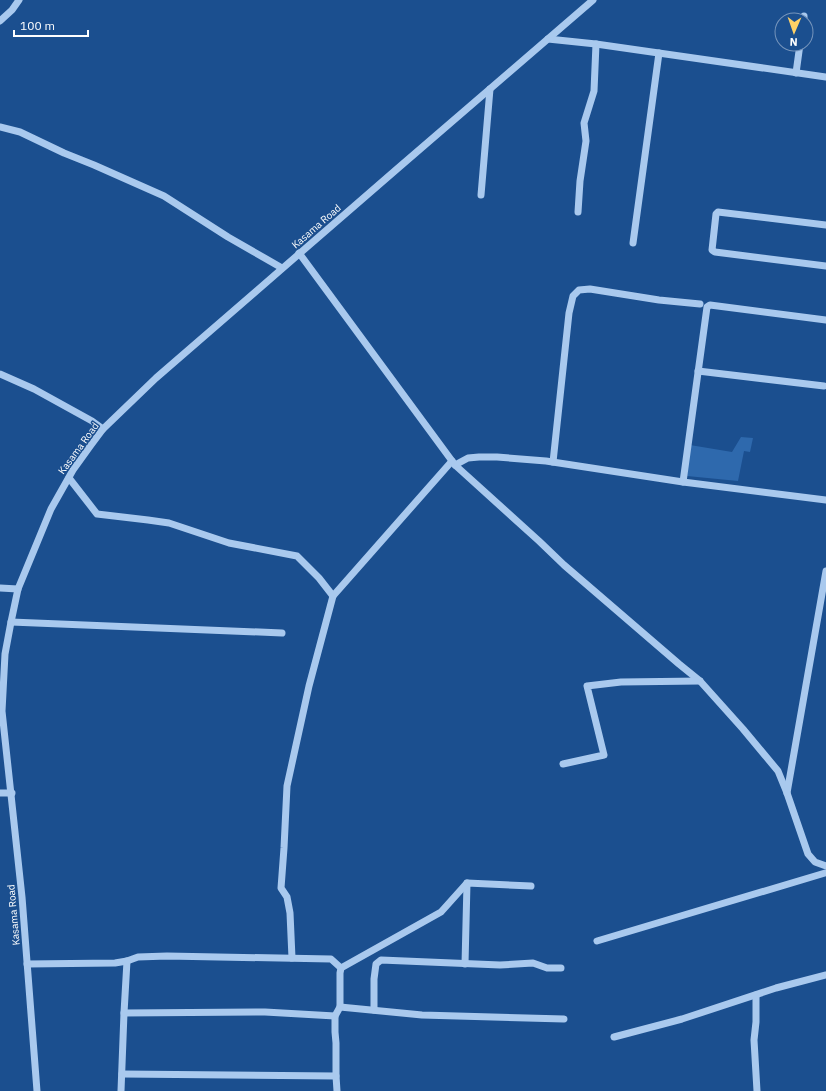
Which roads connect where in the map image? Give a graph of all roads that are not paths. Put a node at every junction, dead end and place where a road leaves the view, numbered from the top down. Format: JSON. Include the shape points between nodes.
{"nodes":[{"id":1,"x":19,"y":0,"type":"edge"},
{"id":2,"x":593,"y":0,"type":"edge"},
{"id":3,"x":0,"y":21,"type":"edge"},
{"id":4,"x":548,"y":38,"type":"junction"},
{"id":5,"x":596,"y":44,"type":"junction"},
{"id":6,"x":799,"y":52,"type":"edge"},
{"id":7,"x":659,"y":53,"type":"junction"},
{"id":8,"x":796,"y":73,"type":"junction"},
{"id":9,"x":826,"y":77,"type":"edge"},
{"id":10,"x":490,"y":89,"type":"junction"},
{"id":11,"x":0,"y":127,"type":"edge"},
{"id":12,"x":480,"y":195,"type":"dead end"},
{"id":13,"x":578,"y":212,"type":"dead end"},
{"id":14,"x":826,"y":225,"type":"edge"},
{"id":15,"x":633,"y":243,"type":"dead end"},
{"id":16,"x":299,"y":253,"type":"junction"},
{"id":17,"x":826,"y":266,"type":"edge"},
{"id":18,"x":282,"y":268,"type":"junction"},
{"id":19,"x":700,"y":304,"type":"dead end"},
{"id":20,"x":826,"y":320,"type":"edge"},
{"id":21,"x":698,"y":371,"type":"junction"},
{"id":22,"x":0,"y":374,"type":"edge"},
{"id":23,"x":824,"y":386,"type":"dead end"},
{"id":24,"x":103,"y":429,"type":"junction"},
{"id":25,"x":553,"y":462,"type":"junction"},
{"id":26,"x":453,"y":463,"type":"junction"},
{"id":27,"x":69,"y":478,"type":"junction"},
{"id":28,"x":683,"y":482,"type":"junction"},
{"id":29,"x":826,"y":500,"type":"edge"},
{"id":30,"x":826,"y":571,"type":"edge"},
{"id":31,"x":0,"y":588,"type":"edge"},
{"id":32,"x":18,"y":589,"type":"junction"},
{"id":33,"x":333,"y":596,"type":"junction"},
{"id":34,"x":11,"y":622,"type":"junction"},
{"id":35,"x":282,"y":633,"type":"dead end"},
{"id":36,"x":700,"y":681,"type":"junction"},
{"id":37,"x":563,"y":764,"type":"dead end"},
{"id":38,"x":791,"y":768,"type":"junction"},
{"id":39,"x":778,"y":771,"type":"junction"},
{"id":40,"x":0,"y":793,"type":"edge"},
{"id":41,"x":12,"y":793,"type":"junction"},
{"id":42,"x":786,"y":793,"type":"junction"},
{"id":43,"x":826,"y":871,"type":"edge"},
{"id":44,"x":467,"y":883,"type":"junction"},
{"id":45,"x":531,"y":886,"type":"dead end"},
{"id":46,"x":597,"y":941,"type":"dead end"},
{"id":47,"x":292,"y":958,"type":"junction"},
{"id":48,"x":127,"y":962,"type":"junction"},
{"id":49,"x":27,"y":964,"type":"junction"},
{"id":50,"x":465,"y":964,"type":"junction"},
{"id":51,"x":341,"y":968,"type":"junction"},
{"id":52,"x":561,"y":968,"type":"dead end"},
{"id":53,"x":826,"y":975,"type":"edge"},
{"id":54,"x":756,"y":994,"type":"junction"},
{"id":55,"x":340,"y":1007,"type":"junction"},
{"id":56,"x":374,"y":1010,"type":"junction"},
{"id":57,"x":124,"y":1013,"type":"junction"},
{"id":58,"x":335,"y":1016,"type":"junction"},
{"id":59,"x":564,"y":1019,"type":"dead end"},
{"id":60,"x":614,"y":1037,"type":"dead end"},
{"id":61,"x":122,"y":1074,"type":"junction"},
{"id":62,"x":336,"y":1076,"type":"junction"},
{"id":63,"x":37,"y":1091,"type":"edge"},
{"id":64,"x":121,"y":1091,"type":"edge"},
{"id":65,"x":337,"y":1091,"type":"edge"},
{"id":66,"x":757,"y":1091,"type":"edge"}],
"edges":[{"from":1,"to":3,"type":"street"},
{"from":2,"to":4,"type":"street","name":"Kasama Road"},
{"from":4,"to":5,"type":"street"},
{"from":4,"to":10,"type":"street","name":"Kasama Road"},
{"from":5,"to":7,"type":"street"},
{"from":5,"to":13,"type":"street","via":[[594,91],[584,123],[586,141]]},
{"from":6,"to":8,"type":"street"},
{"from":7,"to":8,"type":"street"},
{"from":7,"to":15,"type":"street"},
{"from":8,"to":9,"type":"street"},
{"from":10,"to":12,"type":"street"},
{"from":10,"to":16,"type":"street","name":"Kasama Road"},
{"from":11,"to":18,"type":"street","via":[[20,132],[164,196]]},
{"from":14,"to":17,"type":"street","via":[[718,212],[712,250]]},
{"from":16,"to":18,"type":"street","name":"Kasama Road"},
{"from":16,"to":26,"type":"street"},
{"from":18,"to":24,"type":"street","name":"Kasama Road","via":[[156,378]]},
{"from":19,"to":25,"type":"street","via":[[590,289],[579,290],[573,296]]},
{"from":20,"to":21,"type":"street","via":[[710,305],[706,311]]},
{"from":21,"to":23,"type":"street"},
{"from":21,"to":28,"type":"street"},
{"from":22,"to":24,"type":"street","via":[[34,389]]},
{"from":24,"to":27,"type":"street","name":"Kasama Road"},
{"from":25,"to":26,"type":"street","via":[[479,457]]},
{"from":25,"to":28,"type":"street"},
{"from":26,"to":33,"type":"street"},
{"from":26,"to":36,"type":"street","via":[[564,565]]},
{"from":27,"to":32,"type":"street","name":"Kasama Road","via":[[52,509]]},
{"from":27,"to":33,"type":"street","via":[[97,514],[169,524],[228,543],[297,556]]},
{"from":28,"to":29,"type":"street"},
{"from":30,"to":38,"type":"street"},
{"from":31,"to":32,"type":"street"},
{"from":32,"to":34,"type":"street","name":"Kasama Road"},
{"from":33,"to":47,"type":"street","via":[[309,686],[287,786],[281,888],[287,897],[290,913]]},
{"from":34,"to":35,"type":"street"},
{"from":34,"to":41,"type":"street","name":"Kasama Road","via":[[5,654],[2,711]]},
{"from":36,"to":37,"type":"street","via":[[620,682],[587,686],[604,755]]},
{"from":36,"to":39,"type":"street"},
{"from":38,"to":39,"type":"street"},
{"from":38,"to":42,"type":"street"},
{"from":39,"to":42,"type":"street"},
{"from":40,"to":41,"type":"street"},
{"from":41,"to":49,"type":"street","name":"Kasama Road"},
{"from":42,"to":43,"type":"street","via":[[808,854]]},
{"from":43,"to":46,"type":"street"},
{"from":44,"to":45,"type":"street"},
{"from":44,"to":50,"type":"street"},
{"from":44,"to":51,"type":"street","via":[[441,912]]},
{"from":47,"to":48,"type":"street","via":[[168,956],[138,957]]},
{"from":47,"to":51,"type":"street","via":[[331,959]]},
{"from":48,"to":49,"type":"street"},
{"from":48,"to":57,"type":"street"},
{"from":49,"to":63,"type":"street","name":"Kasama Road"},
{"from":50,"to":52,"type":"street","via":[[533,963],[547,968]]},
{"from":50,"to":56,"type":"street","via":[[381,960],[376,964]]},
{"from":51,"to":55,"type":"street"},
{"from":53,"to":54,"type":"street"},
{"from":54,"to":60,"type":"street","via":[[682,1019]]},
{"from":54,"to":66,"type":"street","via":[[754,1040]]},
{"from":55,"to":56,"type":"street"},
{"from":55,"to":58,"type":"street"},
{"from":56,"to":59,"type":"street","via":[[422,1015]]},
{"from":57,"to":58,"type":"street","via":[[265,1012]]},
{"from":57,"to":61,"type":"street"},
{"from":58,"to":62,"type":"street"},
{"from":61,"to":62,"type":"street"},
{"from":61,"to":64,"type":"street"},
{"from":62,"to":65,"type":"street"}]}
